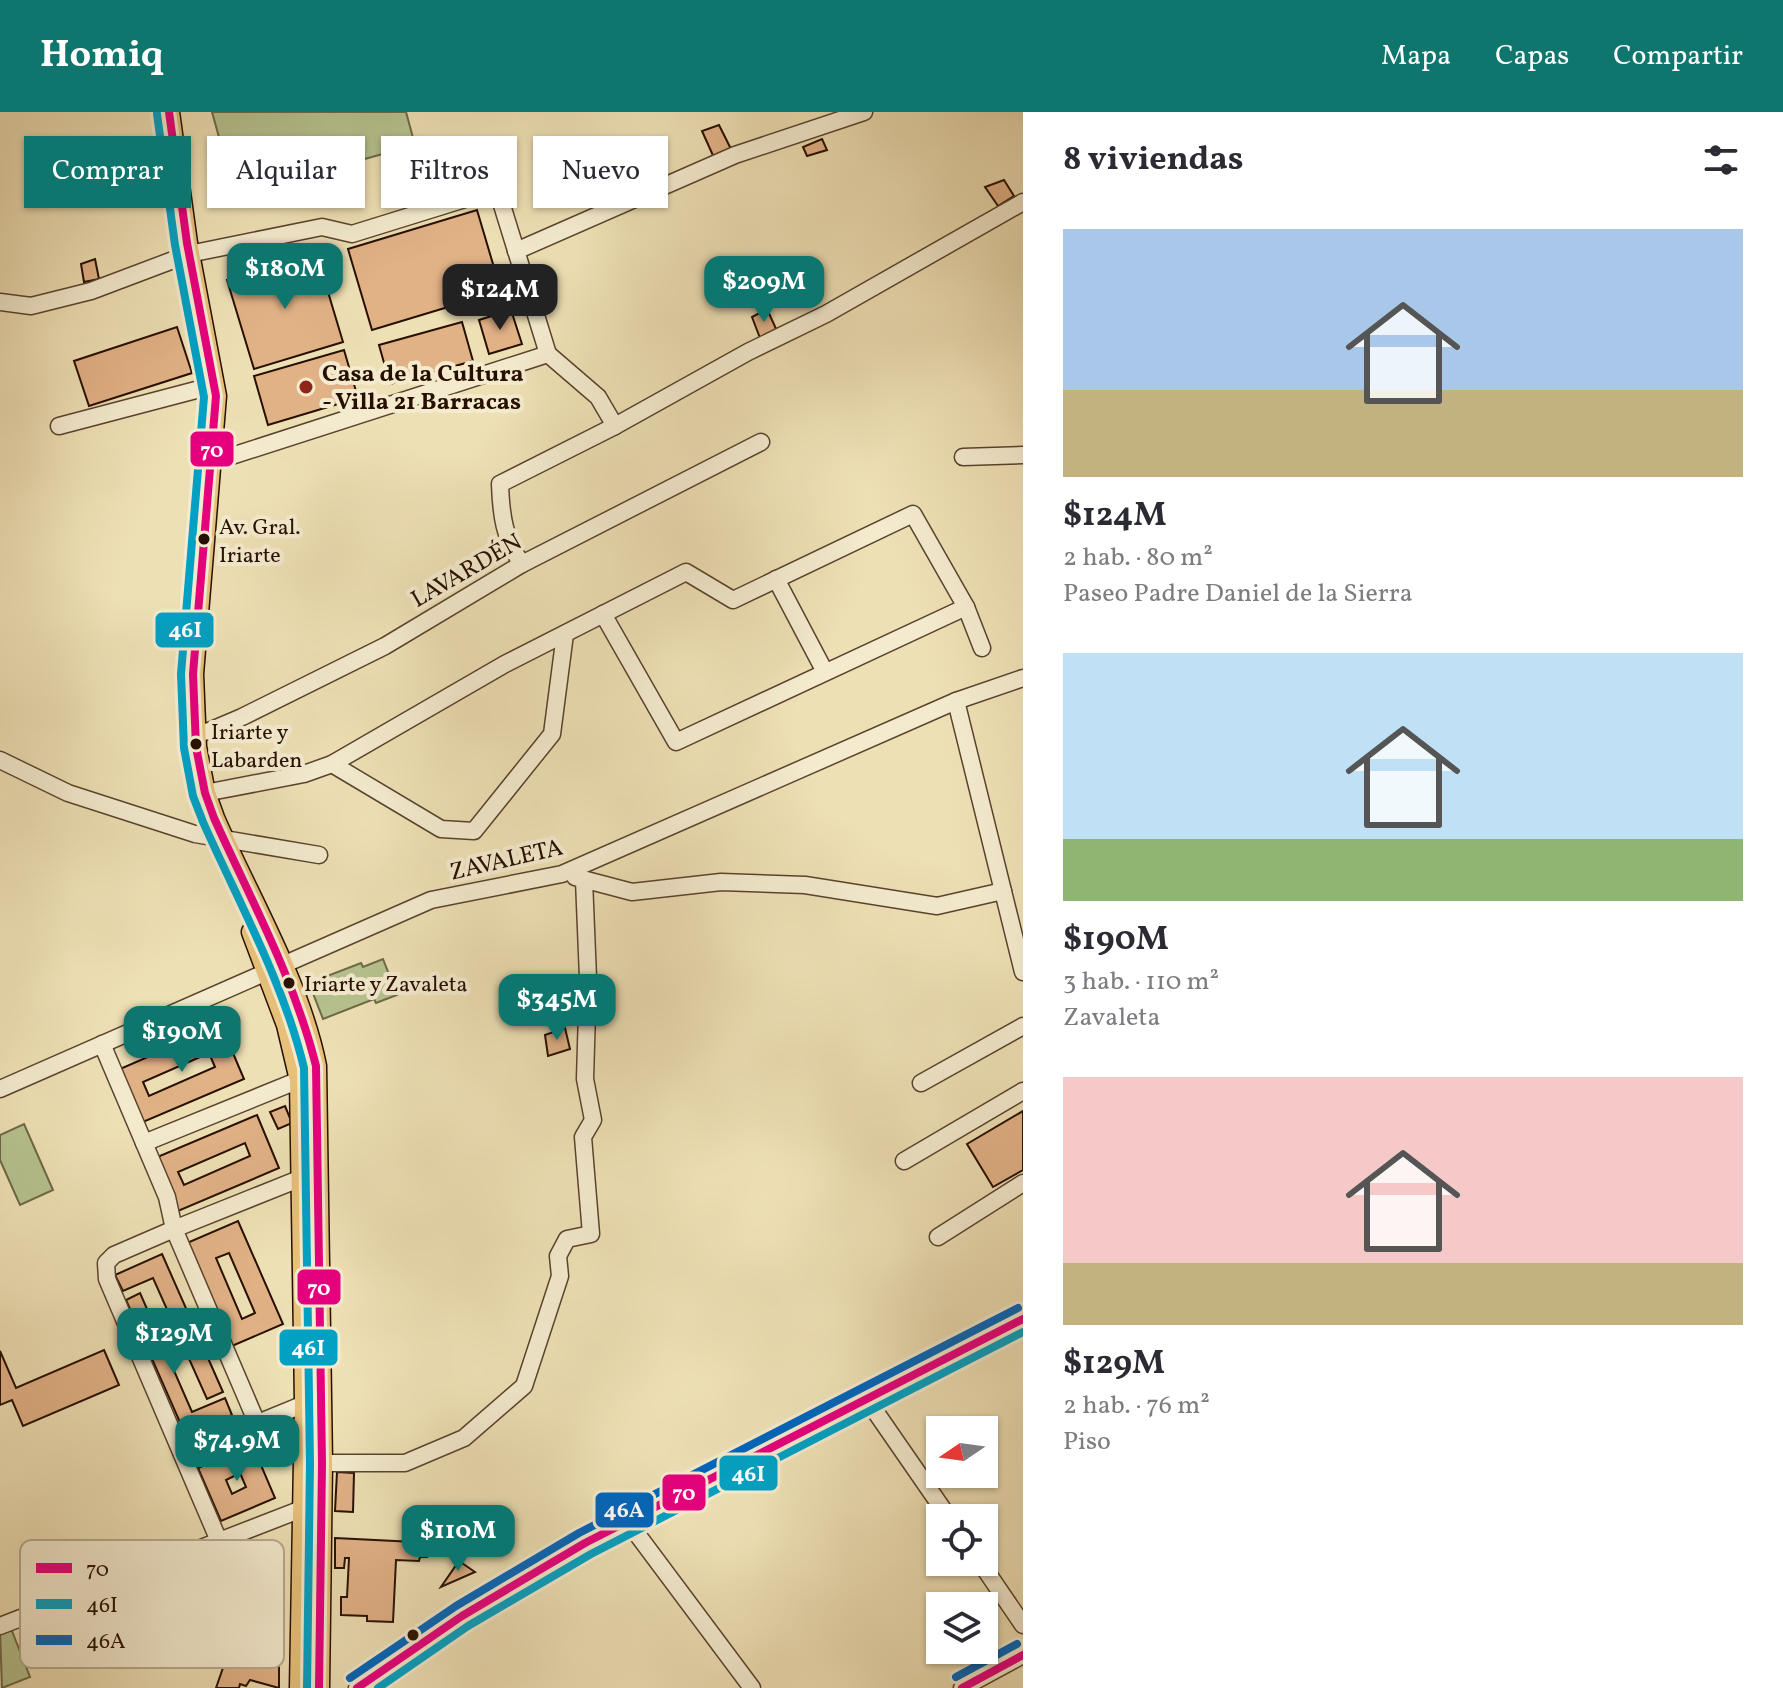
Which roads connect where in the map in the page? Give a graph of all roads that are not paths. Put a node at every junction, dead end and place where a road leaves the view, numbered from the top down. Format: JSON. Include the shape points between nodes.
{"nodes":[{"id":1,"x":169,"y":112,"type":"edge"},
{"id":2,"x":864,"y":112,"type":"edge"},
{"id":3,"x":1023,"y":202,"type":"edge"},
{"id":4,"x":516,"y":251,"type":"junction"},
{"id":5,"x":189,"y":254,"type":"junction"},
{"id":6,"x":0,"y":302,"type":"edge"},
{"id":7,"x":548,"y":354,"type":"junction"},
{"id":8,"x":215,"y":385,"type":"junction"},
{"id":9,"x":59,"y":426,"type":"dead end"},
{"id":10,"x":615,"y":426,"type":"junction"},
{"id":11,"x":761,"y":442,"type":"dead end"},
{"id":12,"x":1023,"y":455,"type":"edge"},
{"id":13,"x":963,"y":457,"type":"dead end"},
{"id":14,"x":213,"y":462,"type":"junction"},
{"id":15,"x":522,"y":564,"type":"junction"},
{"id":16,"x":776,"y":579,"type":"junction"},
{"id":17,"x":966,"y":607,"type":"junction"},
{"id":18,"x":603,"y":614,"type":"junction"},
{"id":19,"x":565,"y":634,"type":"junction"},
{"id":20,"x":982,"y":648,"type":"dead end"},
{"id":21,"x":825,"y":672,"type":"junction"},
{"id":22,"x":193,"y":674,"type":"junction"},
{"id":23,"x":1023,"y":678,"type":"edge"},
{"id":24,"x":956,"y":701,"type":"junction"},
{"id":25,"x":194,"y":734,"type":"junction"},
{"id":26,"x":0,"y":760,"type":"edge"},
{"id":27,"x":332,"y":764,"type":"junction"},
{"id":28,"x":205,"y":793,"type":"junction"},
{"id":29,"x":219,"y":840,"type":"junction"},
{"id":30,"x":319,"y":855,"type":"dead end"},
{"id":31,"x":562,"y":874,"type":"junction"},
{"id":32,"x":584,"y":880,"type":"junction"},
{"id":33,"x":1003,"y":891,"type":"junction"},
{"id":34,"x":274,"y":967,"type":"junction"},
{"id":35,"x":1023,"y":972,"type":"edge"},
{"id":36,"x":1023,"y":1026,"type":"edge"},
{"id":37,"x":102,"y":1044,"type":"junction"},
{"id":38,"x":308,"y":1076,"type":"junction"},
{"id":39,"x":921,"y":1083,"type":"dead end"},
{"id":40,"x":0,"y":1089,"type":"edge"},
{"id":41,"x":1023,"y":1091,"type":"edge"},
{"id":42,"x":144,"y":1143,"type":"junction"},
{"id":43,"x":904,"y":1161,"type":"dead end"},
{"id":44,"x":309,"y":1175,"type":"junction"},
{"id":45,"x":1023,"y":1183,"type":"edge"},
{"id":46,"x":174,"y":1229,"type":"junction"},
{"id":47,"x":938,"y":1237,"type":"dead end"},
{"id":48,"x":1023,"y":1319,"type":"edge"},
{"id":49,"x":866,"y":1398,"type":"junction"},
{"id":50,"x":313,"y":1400,"type":"junction"},
{"id":51,"x":257,"y":1423,"type":"junction"},
{"id":52,"x":182,"y":1454,"type":"junction"},
{"id":53,"x":322,"y":1463,"type":"junction"},
{"id":54,"x":939,"y":1504,"type":"edge"},
{"id":55,"x":312,"y":1505,"type":"junction"},
{"id":56,"x":628,"y":1522,"type":"junction"},
{"id":57,"x":219,"y":1540,"type":"edge"},
{"id":58,"x":222,"y":1540,"type":"edge"},
{"id":59,"x":990,"y":1576,"type":"edge"},
{"id":60,"x":20,"y":1618,"type":"edge"},
{"id":61,"x":1023,"y":1625,"type":"edge"},
{"id":62,"x":0,"y":1626,"type":"edge"},
{"id":63,"x":1023,"y":1655,"type":"edge"},
{"id":64,"x":300,"y":1688,"type":"edge"},
{"id":65,"x":319,"y":1688,"type":"edge"},
{"id":66,"x":357,"y":1688,"type":"edge"},
{"id":67,"x":752,"y":1688,"type":"edge"},
{"id":68,"x":962,"y":1688,"type":"edge"}],
"edges":[{"from":1,"to":5,"type":"main road"},
{"from":2,"to":4,"type":"street","via":[[735,155]]},
{"from":3,"to":10,"type":"street"},
{"from":4,"to":5,"type":"street","via":[[497,189],[352,234],[322,227]]},
{"from":4,"to":7,"type":"street"},
{"from":5,"to":6,"type":"street","via":[[72,296],[31,306]]},
{"from":5,"to":8,"type":"main road"},
{"from":7,"to":10,"type":"street","via":[[598,397]]},
{"from":7,"to":14,"type":"street"},
{"from":8,"to":9,"type":"street"},
{"from":8,"to":14,"type":"main road"},
{"from":10,"to":15,"type":"street","via":[[500,484],[509,546]]},
{"from":11,"to":15,"type":"street","name":"LAVARDÉN"},
{"from":12,"to":13,"type":"street"},
{"from":14,"to":22,"type":"main road"},
{"from":15,"to":25,"type":"street","name":"LAVARDÉN","via":[[385,646],[242,717]]},
{"from":16,"to":17,"type":"street","via":[[913,514]]},
{"from":16,"to":18,"type":"street","via":[[733,600],[686,572]]},
{"from":16,"to":21,"type":"street"},
{"from":17,"to":20,"type":"street"},
{"from":17,"to":21,"type":"street"},
{"from":18,"to":19,"type":"street"},
{"from":18,"to":21,"type":"street","via":[[676,742]]},
{"from":19,"to":27,"type":"street"},
{"from":19,"to":27,"type":"street","via":[[552,734],[474,831],[441,829]]},
{"from":22,"to":25,"type":"main road"},
{"from":22,"to":29,"type":"main road","via":[[186,697],[185,745],[196,793]]},
{"from":23,"to":24,"type":"street","name":"ZAVALETA"},
{"from":24,"to":31,"type":"street","name":"ZAVALETA"},
{"from":24,"to":33,"type":"street"},
{"from":25,"to":28,"type":"main road"},
{"from":26,"to":29,"type":"street","via":[[68,793]]},
{"from":27,"to":28,"type":"street"},
{"from":28,"to":29,"type":"main road"},
{"from":29,"to":30,"type":"street"},
{"from":29,"to":34,"type":"main road"},
{"from":31,"to":32,"type":"street"},
{"from":31,"to":34,"type":"street","name":"ZAVALETA","via":[[431,900]]},
{"from":32,"to":33,"type":"street","via":[[632,892],[721,882],[805,885],[937,906]]},
{"from":32,"to":53,"type":"street","via":[[585,1079],[593,1120],[583,1137],[591,1234],[567,1239],[558,1256],[560,1276],[524,1386],[464,1438],[405,1463]]},
{"from":33,"to":35,"type":"street"},
{"from":34,"to":37,"type":"street","name":"ZAVALETA"},
{"from":34,"to":38,"type":"main road","via":[[307,1030]]},
{"from":36,"to":39,"type":"street"},
{"from":37,"to":40,"type":"street","name":"ZAVALETA"},
{"from":37,"to":42,"type":"street"},
{"from":38,"to":42,"type":"street"},
{"from":38,"to":44,"type":"main road"},
{"from":41,"to":43,"type":"street"},
{"from":42,"to":46,"type":"street"},
{"from":44,"to":46,"type":"street"},
{"from":44,"to":50,"type":"main road"},
{"from":45,"to":47,"type":"street"},
{"from":46,"to":51,"type":"street"},
{"from":46,"to":52,"type":"street","via":[[111,1257],[105,1267]]},
{"from":48,"to":49,"type":"street"},
{"from":49,"to":54,"type":"street"},
{"from":49,"to":56,"type":"street"},
{"from":50,"to":51,"type":"street"},
{"from":50,"to":53,"type":"main road"},
{"from":50,"to":55,"type":"main road"},
{"from":51,"to":52,"type":"street"},
{"from":52,"to":57,"type":"street"},
{"from":53,"to":55,"type":"main road"},
{"from":55,"to":58,"type":"street"},
{"from":55,"to":64,"type":"main road"},
{"from":55,"to":65,"type":"main road"},
{"from":56,"to":66,"type":"street","via":[[462,1616]]},
{"from":56,"to":67,"type":"street"},
{"from":59,"to":61,"type":"street"},
{"from":60,"to":62,"type":"street"},
{"from":63,"to":68,"type":"street"}]}
